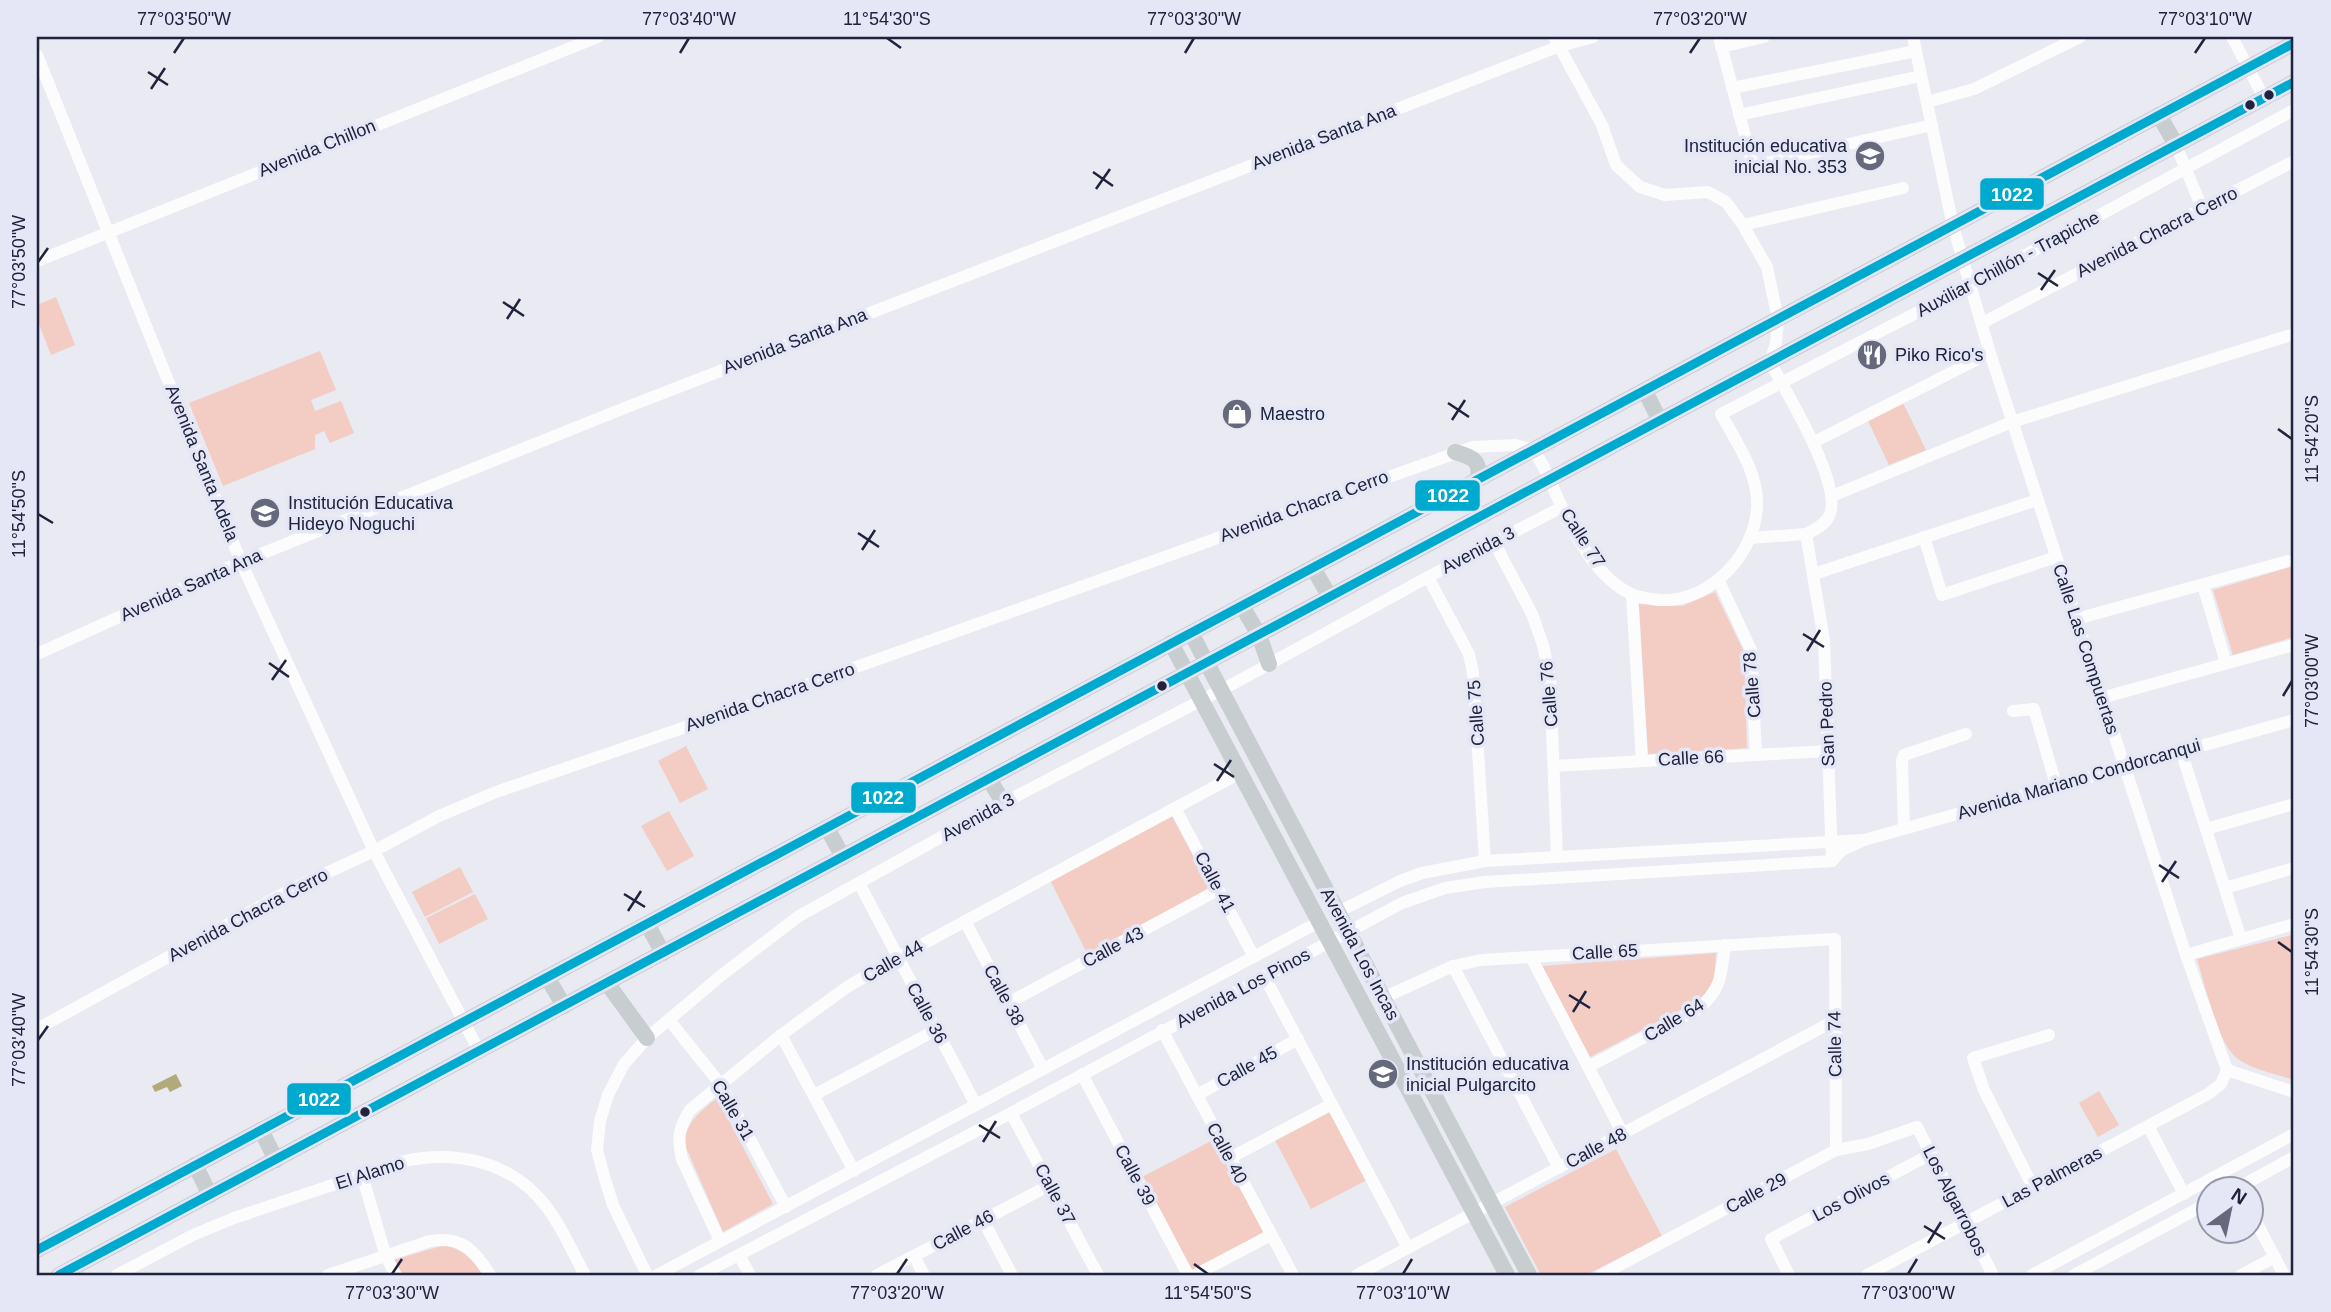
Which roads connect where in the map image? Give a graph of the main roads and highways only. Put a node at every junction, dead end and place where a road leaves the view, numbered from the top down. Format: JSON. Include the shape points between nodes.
{"nodes":[{"id":1,"x":2294,"y":43,"type":"edge"},
{"id":2,"x":2294,"y":82,"type":"edge"},
{"id":3,"x":2159,"y":115,"type":"junction"},
{"id":4,"x":2176,"y":145,"type":"junction"},
{"id":5,"x":1644,"y":391,"type":"junction"},
{"id":6,"x":1660,"y":421,"type":"junction"},
{"id":7,"x":1455,"y":452,"type":"road end"},
{"id":8,"x":1478,"y":480,"type":"junction"},
{"id":9,"x":1313,"y":568,"type":"junction"},
{"id":10,"x":1330,"y":597,"type":"junction"},
{"id":11,"x":1242,"y":606,"type":"junction"},
{"id":12,"x":1191,"y":633,"type":"junction"},
{"id":13,"x":1259,"y":635,"type":"junction"},
{"id":14,"x":1171,"y":643,"type":"junction"},
{"id":15,"x":1206,"y":663,"type":"junction"},
{"id":16,"x":1269,"y":664,"type":"road end"},
{"id":17,"x":1187,"y":673,"type":"junction"},
{"id":18,"x":989,"y":779,"type":"junction"},
{"id":19,"x":1003,"y":802,"type":"road end"},
{"id":20,"x":827,"y":828,"type":"junction"},
{"id":21,"x":843,"y":857,"type":"junction"},
{"id":22,"x":647,"y":923,"type":"junction"},
{"id":23,"x":663,"y":953,"type":"junction"},
{"id":24,"x":547,"y":977,"type":"junction"},
{"id":25,"x":607,"y":983,"type":"junction"},
{"id":26,"x":564,"y":1006,"type":"junction"},
{"id":27,"x":647,"y":1038,"type":"road end"},
{"id":28,"x":261,"y":1130,"type":"junction"},
{"id":29,"x":276,"y":1160,"type":"junction"},
{"id":30,"x":195,"y":1165,"type":"junction"},
{"id":31,"x":210,"y":1195,"type":"junction"},
{"id":32,"x":37,"y":1250,"type":"edge"},
{"id":33,"x":1520,"y":1256,"type":"junction"},
{"id":34,"x":1504,"y":1270,"type":"edge"},
{"id":35,"x":59,"y":1275,"type":"edge"},
{"id":36,"x":1529,"y":1275,"type":"edge"}],
"edges":[{"from":1,"to":3,"type":"main road"},
{"from":2,"to":4,"type":"main road"},
{"from":3,"to":4,"type":"main road"},
{"from":3,"to":5,"type":"main road"},
{"from":4,"to":6,"type":"main road"},
{"from":5,"to":6,"type":"main road"},
{"from":5,"to":8,"type":"main road"},
{"from":6,"to":10,"type":"main road"},
{"from":7,"to":8,"type":"main road","via":[[1477,462]]},
{"from":8,"to":9,"type":"main road"},
{"from":9,"to":10,"type":"main road"},
{"from":9,"to":11,"type":"main road"},
{"from":10,"to":13,"type":"main road"},
{"from":11,"to":12,"type":"main road"},
{"from":11,"to":13,"type":"main road"},
{"from":12,"to":14,"type":"main road"},
{"from":12,"to":15,"type":"main road","name":"Avenida Los Incas"},
{"from":13,"to":15,"type":"main road"},
{"from":13,"to":16,"type":"main road"},
{"from":14,"to":17,"type":"main road","name":"Avenida Los Incas"},
{"from":14,"to":20,"type":"main road"},
{"from":15,"to":17,"type":"main road"},
{"from":15,"to":33,"type":"main road","name":"Avenida Los Incas"},
{"from":17,"to":18,"type":"main road"},
{"from":17,"to":34,"type":"main road","name":"Avenida Los Incas"},
{"from":18,"to":19,"type":"main road"},
{"from":18,"to":21,"type":"main road"},
{"from":20,"to":21,"type":"main road"},
{"from":20,"to":22,"type":"main road"},
{"from":21,"to":23,"type":"main road"},
{"from":22,"to":23,"type":"main road"},
{"from":22,"to":24,"type":"main road"},
{"from":23,"to":25,"type":"main road"},
{"from":24,"to":26,"type":"main road"},
{"from":24,"to":28,"type":"main road"},
{"from":25,"to":26,"type":"main road"},
{"from":25,"to":27,"type":"main road"},
{"from":26,"to":29,"type":"main road"},
{"from":28,"to":29,"type":"main road"},
{"from":28,"to":30,"type":"main road"},
{"from":29,"to":31,"type":"main road"},
{"from":30,"to":31,"type":"main road"},
{"from":30,"to":32,"type":"main road"},
{"from":31,"to":35,"type":"main road"},
{"from":33,"to":34,"type":"main road"},
{"from":33,"to":36,"type":"main road","name":"Avenida Los Incas"}]}
